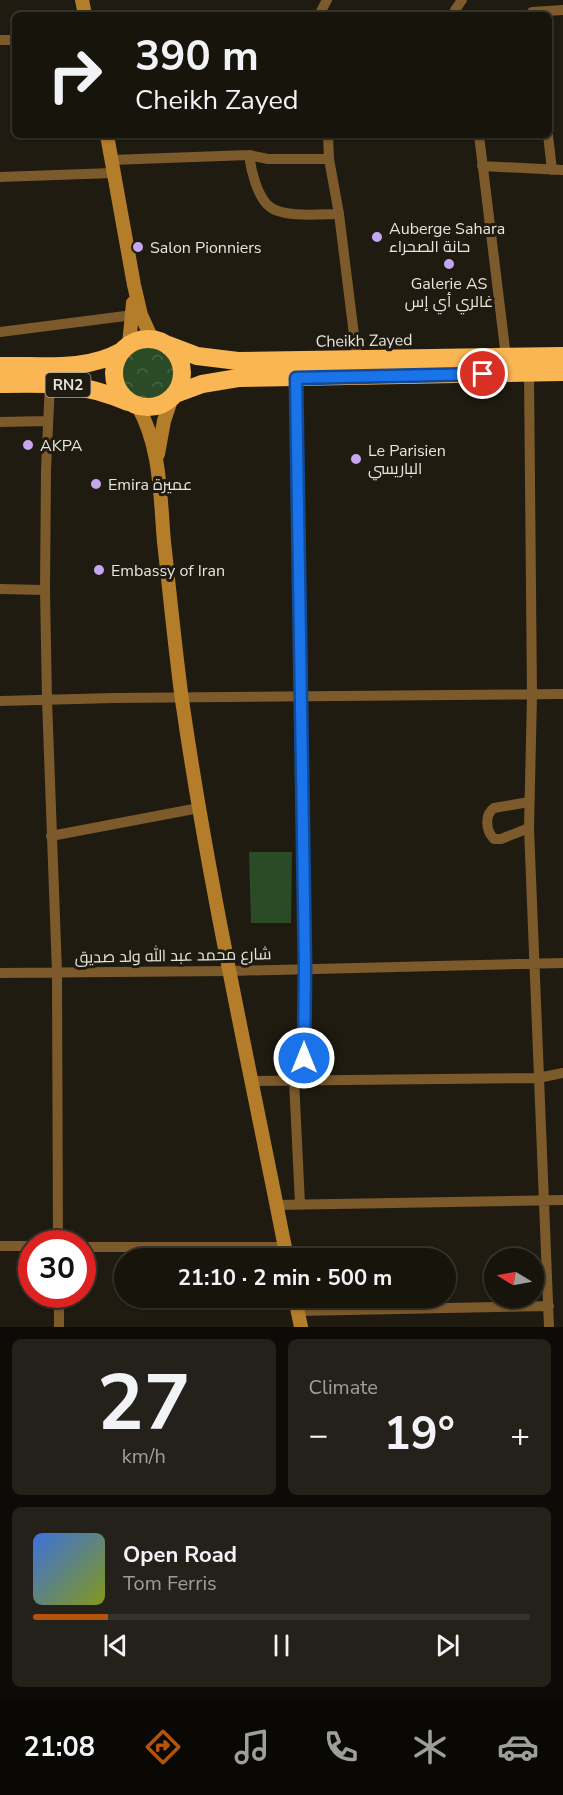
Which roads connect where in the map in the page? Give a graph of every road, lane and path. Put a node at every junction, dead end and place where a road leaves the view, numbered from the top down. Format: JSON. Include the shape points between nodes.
{"nodes":[{"id":1,"x":462,"y":0,"type":"edge"},
{"id":2,"x":455,"y":10,"type":"dead end"},
{"id":3,"x":563,"y":10,"type":"edge"},
{"id":4,"x":542,"y":12,"type":"edge"},
{"id":5,"x":107,"y":138,"type":"edge"},
{"id":6,"x":328,"y":138,"type":"edge"},
{"id":7,"x":478,"y":138,"type":"edge"},
{"id":8,"x":549,"y":138,"type":"edge"},
{"id":9,"x":249,"y":155,"type":"junction"},
{"id":10,"x":329,"y":159,"type":"junction"},
{"id":11,"x":112,"y":166,"type":"junction"},
{"id":12,"x":482,"y":166,"type":"junction"},
{"id":13,"x":558,"y":170,"type":"edge"},
{"id":14,"x":0,"y":177,"type":"edge"},
{"id":15,"x":339,"y":214,"type":"junction"},
{"id":16,"x":134,"y":285,"type":"junction"},
{"id":17,"x":133,"y":315,"type":"junction"},
{"id":18,"x":0,"y":332,"type":"edge"},
{"id":19,"x":160,"y":342,"type":"junction"},
{"id":20,"x":126,"y":348,"type":"junction"},
{"id":21,"x":563,"y":356,"type":"edge"},
{"id":22,"x":506,"y":357,"type":"junction"},
{"id":23,"x":357,"y":359,"type":"junction"},
{"id":24,"x":0,"y":366,"type":"edge"},
{"id":25,"x":563,"y":372,"type":"edge"},
{"id":26,"x":530,"y":373,"type":"junction"},
{"id":27,"x":296,"y":378,"type":"junction"},
{"id":28,"x":50,"y":383,"type":"junction"},
{"id":29,"x":0,"y":384,"type":"edge"},
{"id":30,"x":173,"y":395,"type":"junction"},
{"id":31,"x":135,"y":404,"type":"junction"},
{"id":32,"x":48,"y":421,"type":"junction"},
{"id":33,"x":0,"y":422,"type":"edge"},
{"id":34,"x":157,"y":462,"type":"junction"},
{"id":35,"x":0,"y":589,"type":"edge"},
{"id":36,"x":45,"y":590,"type":"junction"},
{"id":37,"x":563,"y":694,"type":"edge"},
{"id":38,"x":532,"y":696,"type":"junction"},
{"id":39,"x":301,"y":697,"type":"junction"},
{"id":40,"x":182,"y":698,"type":"junction"},
{"id":41,"x":47,"y":700,"type":"junction"},
{"id":42,"x":0,"y":701,"type":"edge"},
{"id":43,"x":529,"y":802,"type":"junction"},
{"id":44,"x":199,"y":808,"type":"junction"},
{"id":45,"x":529,"y":828,"type":"junction"},
{"id":46,"x":51,"y":836,"type":"junction"},
{"id":47,"x":534,"y":963,"type":"junction"},
{"id":48,"x":563,"y":963,"type":"edge"},
{"id":49,"x":305,"y":968,"type":"junction"},
{"id":50,"x":229,"y":970,"type":"junction"},
{"id":51,"x":57,"y":972,"type":"junction"},
{"id":52,"x":0,"y":973,"type":"edge"},
{"id":53,"x":563,"y":1073,"type":"edge"},
{"id":54,"x":538,"y":1078,"type":"junction"},
{"id":55,"x":299,"y":1080,"type":"junction"},
{"id":56,"x":251,"y":1081,"type":"junction"},
{"id":57,"x":543,"y":1200,"type":"junction"},
{"id":58,"x":563,"y":1200,"type":"edge"},
{"id":59,"x":300,"y":1204,"type":"junction"},
{"id":60,"x":276,"y":1205,"type":"junction"},
{"id":61,"x":58,"y":1230,"type":"edge"},
{"id":62,"x":0,"y":1246,"type":"edge"},
{"id":63,"x":18,"y":1246,"type":"edge"},
{"id":64,"x":96,"y":1247,"type":"edge"},
{"id":65,"x":116,"y":1248,"type":"edge"},
{"id":66,"x":285,"y":1248,"type":"edge"},
{"id":67,"x":456,"y":1305,"type":"edge"},
{"id":68,"x":549,"y":1306,"type":"junction"},
{"id":69,"x":59,"y":1308,"type":"edge"},
{"id":70,"x":297,"y":1308,"type":"edge"},
{"id":71,"x":59,"y":1327,"type":"edge"},
{"id":72,"x":301,"y":1327,"type":"edge"},
{"id":73,"x":549,"y":1327,"type":"edge"}],
"edges":[{"from":1,"to":2,"type":"street"},
{"from":3,"to":4,"type":"street"},
{"from":5,"to":11,"type":"street"},
{"from":6,"to":10,"type":"street"},
{"from":7,"to":12,"type":"street"},
{"from":8,"to":13,"type":"street"},
{"from":9,"to":10,"type":"street","via":[[268,159]]},
{"from":9,"to":11,"type":"street"},
{"from":9,"to":15,"type":"street","via":[[252,173],[270,207],[298,215]]},
{"from":10,"to":15,"type":"street"},
{"from":11,"to":14,"type":"street"},
{"from":11,"to":16,"type":"street"},
{"from":12,"to":13,"type":"street"},
{"from":12,"to":22,"type":"street"},
{"from":15,"to":23,"type":"street"},
{"from":16,"to":17,"type":"street"},
{"from":16,"to":19,"type":"street","via":[[141,315]]},
{"from":17,"to":18,"type":"street"},
{"from":17,"to":20,"type":"street"},
{"from":19,"to":20,"type":"highway","via":[[144,339]]},
{"from":19,"to":23,"type":"highway","name":"Cheikh Zayed","via":[[196,356],[228,360]]},
{"from":19,"to":30,"type":"highway","via":[[174,351],[182,368]]},
{"from":20,"to":24,"type":"highway","number":"RN2","via":[[110,358],[71,366]]},
{"from":20,"to":31,"type":"highway","via":[[117,360],[114,380],[124,398]]},
{"from":21,"to":22,"type":"highway","name":"Cheikh Zayed"},
{"from":22,"to":23,"type":"highway","name":"Cheikh Zayed"},
{"from":25,"to":26,"type":"highway"},
{"from":26,"to":27,"type":"highway"},
{"from":26,"to":38,"type":"street"},
{"from":27,"to":30,"type":"highway","via":[[228,380]]},
{"from":27,"to":39,"type":"street"},
{"from":28,"to":29,"type":"highway","number":"RN2"},
{"from":28,"to":31,"type":"highway","number":"RN2","via":[[93,388]]},
{"from":28,"to":32,"type":"street"},
{"from":30,"to":31,"type":"highway","via":[[159,405]]},
{"from":30,"to":34,"type":"street"},
{"from":31,"to":34,"type":"street","via":[[145,418]]},
{"from":32,"to":33,"type":"street"},
{"from":32,"to":36,"type":"street"},
{"from":34,"to":40,"type":"street"},
{"from":35,"to":36,"type":"street"},
{"from":36,"to":41,"type":"street"},
{"from":37,"to":38,"type":"street"},
{"from":38,"to":39,"type":"street"},
{"from":38,"to":43,"type":"street"},
{"from":39,"to":40,"type":"street"},
{"from":39,"to":49,"type":"street"},
{"from":40,"to":41,"type":"street"},
{"from":40,"to":44,"type":"street"},
{"from":41,"to":42,"type":"street"},
{"from":41,"to":46,"type":"street"},
{"from":43,"to":45,"type":"street"},
{"from":43,"to":45,"type":"street","via":[[494,808],[487,818],[489,835],[494,839]]},
{"from":44,"to":46,"type":"street"},
{"from":44,"to":50,"type":"street"},
{"from":45,"to":47,"type":"street"},
{"from":46,"to":51,"type":"street"},
{"from":47,"to":48,"type":"street","name":"شارع محمد عبد الله ولد صديق"},
{"from":47,"to":49,"type":"street","name":"شارع محمد عبد الله ولد صديق"},
{"from":47,"to":54,"type":"street"},
{"from":49,"to":50,"type":"street","name":"شارع محمد عبد الله ولد صديق"},
{"from":49,"to":55,"type":"street"},
{"from":50,"to":51,"type":"street","name":"شارع محمد عبد الله ولد صديق"},
{"from":50,"to":56,"type":"street"},
{"from":51,"to":52,"type":"street","name":"شارع محمد عبد الله ولد صديق"},
{"from":51,"to":61,"type":"street"},
{"from":53,"to":54,"type":"street"},
{"from":54,"to":55,"type":"street"},
{"from":54,"to":57,"type":"street"},
{"from":55,"to":56,"type":"street"},
{"from":55,"to":59,"type":"street"},
{"from":56,"to":60,"type":"street"},
{"from":57,"to":58,"type":"street"},
{"from":57,"to":59,"type":"street"},
{"from":57,"to":68,"type":"street"},
{"from":59,"to":60,"type":"street"},
{"from":60,"to":66,"type":"street"},
{"from":62,"to":63,"type":"street"},
{"from":64,"to":65,"type":"street"},
{"from":67,"to":68,"type":"street"},
{"from":68,"to":73,"type":"street"},
{"from":69,"to":71,"type":"street"},
{"from":70,"to":72,"type":"street"}]}
